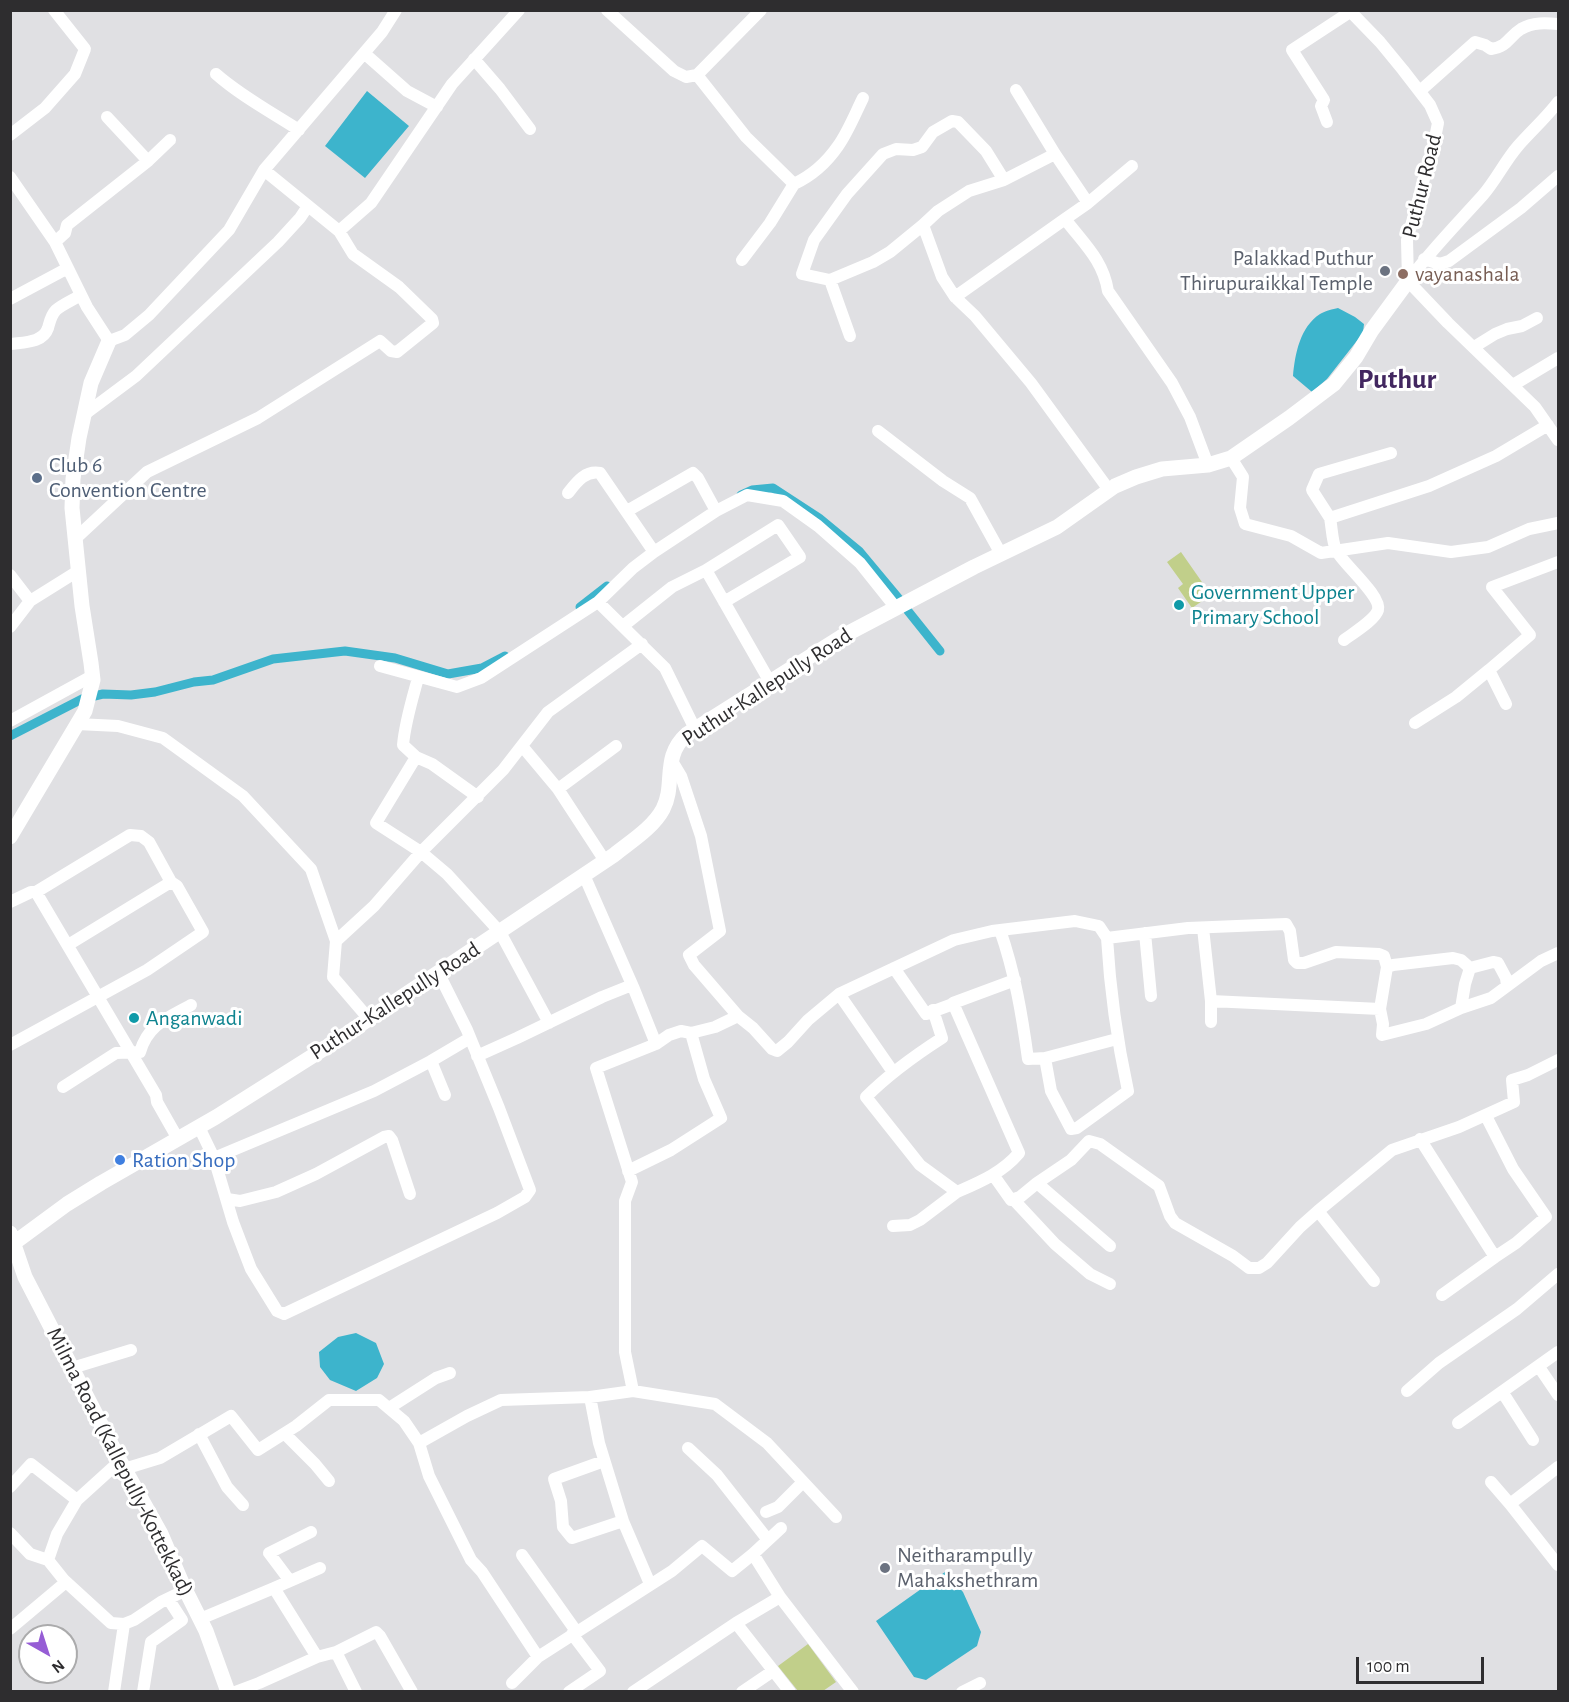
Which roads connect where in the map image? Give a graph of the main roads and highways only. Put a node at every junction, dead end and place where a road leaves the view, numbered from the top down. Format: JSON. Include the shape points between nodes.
{"nodes":[{"id":1,"x":1407,"y":281,"type":"road end"},
{"id":2,"x":109,"y":341,"type":"road end"},
{"id":3,"x":10,"y":837,"type":"edge"},
{"id":4,"x":12,"y":1240,"type":"edge"},
{"id":5,"x":228,"y":1692,"type":"edge"}],
"edges":[{"from":1,"to":4,"type":"main road","name":"Puthur-Kallepully Road","via":[[1334,384],[1289,418],[1230,458],[1208,465],[1162,470],[1109,490],[1057,527],[841,637],[695,729],[677,743],[663,809],[653,823],[605,861],[278,1078]]},
{"from":2,"to":3,"type":"main road","via":[[91,383],[73,479],[78,572],[92,678],[81,717]]},
{"from":4,"to":5,"type":"main road","name":"Milma Road (Kallepully-Kottekkad)","via":[[25,1277],[161,1534],[206,1631]]}]}
